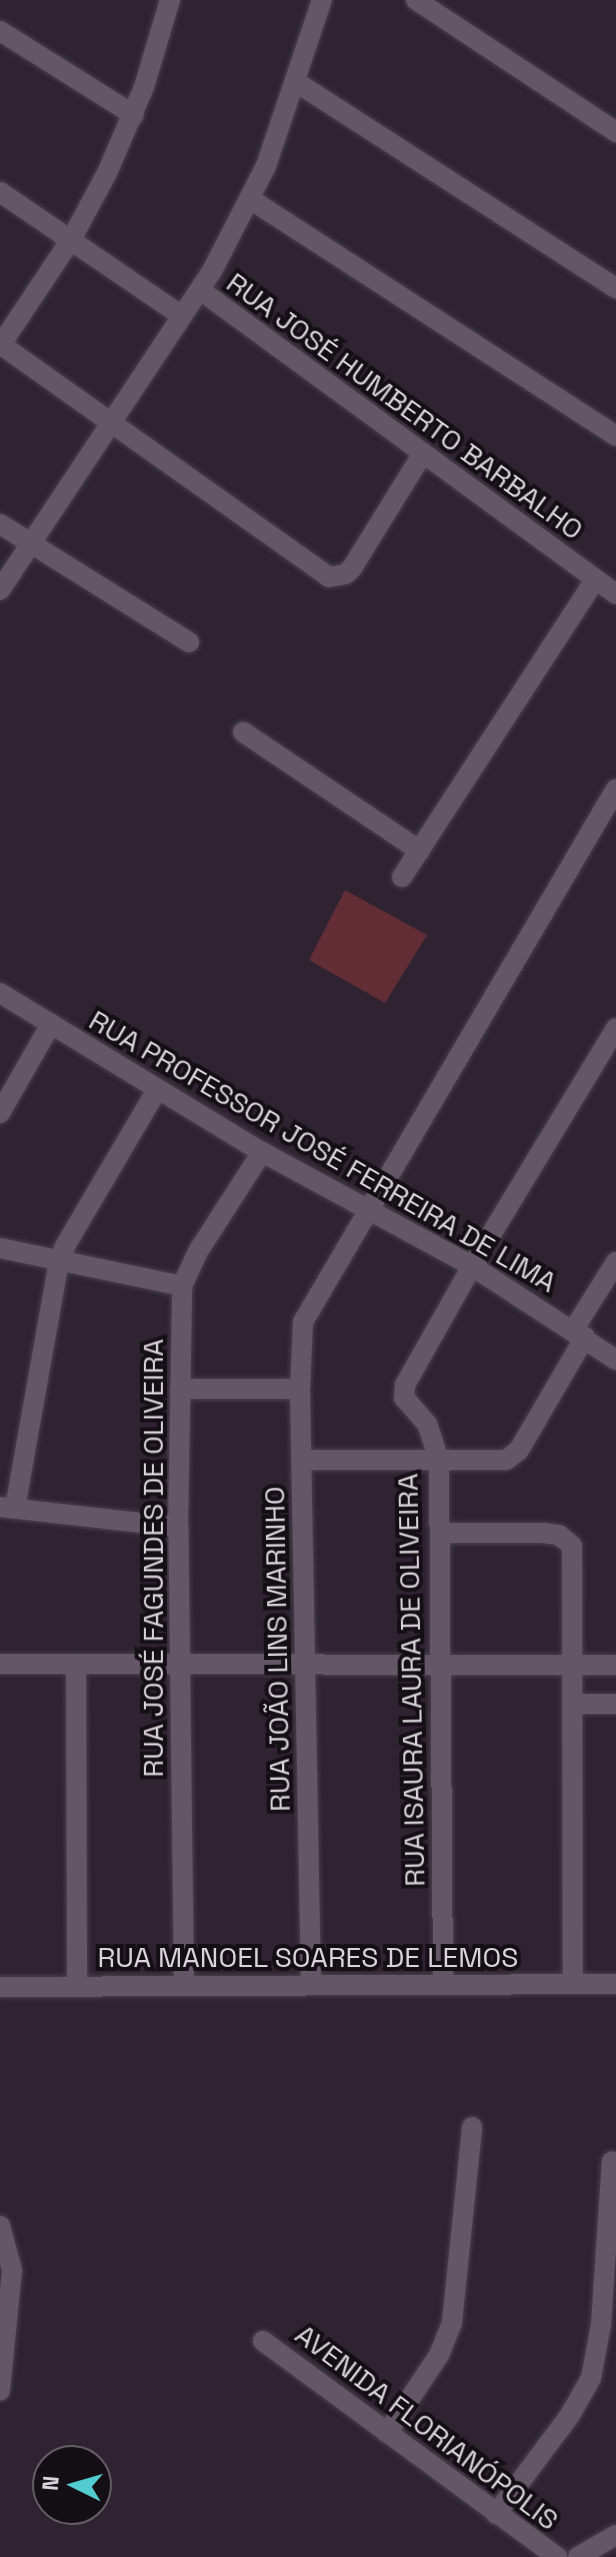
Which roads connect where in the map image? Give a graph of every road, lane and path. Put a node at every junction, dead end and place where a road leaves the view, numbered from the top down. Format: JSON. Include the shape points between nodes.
{"nodes":[{"id":1,"x":170,"y":0,"type":"edge"},
{"id":2,"x":322,"y":0,"type":"edge"},
{"id":3,"x":416,"y":0,"type":"edge"},
{"id":4,"x":0,"y":31,"type":"edge"},
{"id":5,"x":296,"y":82,"type":"junction"},
{"id":6,"x":134,"y":115,"type":"junction"},
{"id":7,"x":616,"y":132,"type":"edge"},
{"id":8,"x":0,"y":192,"type":"edge"},
{"id":9,"x":250,"y":199,"type":"junction"},
{"id":10,"x":72,"y":238,"type":"junction"},
{"id":11,"x":616,"y":288,"type":"edge"},
{"id":12,"x":200,"y":290,"type":"junction"},
{"id":13,"x":182,"y":316,"type":"junction"},
{"id":14,"x":0,"y":345,"type":"edge"},
{"id":15,"x":111,"y":420,"type":"junction"},
{"id":16,"x":616,"y":436,"type":"edge"},
{"id":17,"x":423,"y":453,"type":"junction"},
{"id":18,"x":0,"y":524,"type":"edge"},
{"id":19,"x":30,"y":541,"type":"junction"},
{"id":20,"x":595,"y":580,"type":"junction"},
{"id":21,"x":0,"y":590,"type":"edge"},
{"id":22,"x":616,"y":594,"type":"edge"},
{"id":23,"x":189,"y":642,"type":"dead end"},
{"id":24,"x":243,"y":732,"type":"dead end"},
{"id":25,"x":616,"y":789,"type":"edge"},
{"id":26,"x":420,"y":851,"type":"junction"},
{"id":27,"x":402,"y":877,"type":"dead end"},
{"id":28,"x":0,"y":993,"type":"edge"},
{"id":29,"x":51,"y":1024,"type":"junction"},
{"id":30,"x":616,"y":1028,"type":"edge"},
{"id":31,"x":157,"y":1090,"type":"junction"},
{"id":32,"x":0,"y":1113,"type":"edge"},
{"id":33,"x":262,"y":1152,"type":"junction"},
{"id":34,"x":368,"y":1208,"type":"junction"},
{"id":35,"x":0,"y":1248,"type":"edge"},
{"id":36,"x":59,"y":1262,"type":"junction"},
{"id":37,"x":616,"y":1262,"type":"edge"},
{"id":38,"x":472,"y":1266,"type":"junction"},
{"id":39,"x":182,"y":1286,"type":"junction"},
{"id":40,"x":579,"y":1333,"type":"junction"},
{"id":41,"x":616,"y":1360,"type":"edge"},
{"id":42,"x":180,"y":1389,"type":"junction"},
{"id":43,"x":300,"y":1389,"type":"junction"},
{"id":44,"x":302,"y":1460,"type":"junction"},
{"id":45,"x":439,"y":1460,"type":"junction"},
{"id":46,"x":8,"y":1508,"type":"edge"},
{"id":47,"x":178,"y":1527,"type":"junction"},
{"id":48,"x":440,"y":1533,"type":"junction"},
{"id":49,"x":0,"y":1664,"type":"edge"},
{"id":50,"x":180,"y":1664,"type":"junction"},
{"id":51,"x":76,"y":1665,"type":"junction"},
{"id":52,"x":305,"y":1665,"type":"junction"},
{"id":53,"x":440,"y":1665,"type":"junction"},
{"id":54,"x":574,"y":1665,"type":"junction"},
{"id":55,"x":616,"y":1665,"type":"edge"},
{"id":56,"x":574,"y":1704,"type":"junction"},
{"id":57,"x":616,"y":1704,"type":"edge"},
{"id":58,"x":443,"y":1984,"type":"junction"},
{"id":59,"x":573,"y":1984,"type":"junction"},
{"id":60,"x":616,"y":1984,"type":"edge"},
{"id":61,"x":311,"y":1985,"type":"junction"},
{"id":62,"x":184,"y":1986,"type":"junction"},
{"id":63,"x":0,"y":1987,"type":"edge"},
{"id":64,"x":77,"y":1987,"type":"junction"},
{"id":65,"x":472,"y":2127,"type":"dead end"},
{"id":66,"x":612,"y":2161,"type":"dead end"},
{"id":67,"x":0,"y":2226,"type":"edge"},
{"id":68,"x":263,"y":2341,"type":"dead end"},
{"id":69,"x":0,"y":2390,"type":"edge"},
{"id":70,"x":387,"y":2433,"type":"junction"},
{"id":71,"x":496,"y":2514,"type":"junction"},
{"id":72,"x":616,"y":2535,"type":"edge"},
{"id":73,"x":557,"y":2557,"type":"edge"},
{"id":74,"x":578,"y":2557,"type":"edge"}],
"edges":[{"from":1,"to":6,"type":"street"},
{"from":2,"to":5,"type":"street"},
{"from":3,"to":7,"type":"street"},
{"from":4,"to":6,"type":"street"},
{"from":5,"to":9,"type":"street"},
{"from":5,"to":11,"type":"street"},
{"from":6,"to":10,"type":"street"},
{"from":8,"to":10,"type":"street"},
{"from":9,"to":12,"type":"street"},
{"from":9,"to":16,"type":"street"},
{"from":10,"to":13,"type":"street"},
{"from":10,"to":14,"type":"street"},
{"from":12,"to":13,"type":"street"},
{"from":12,"to":17,"type":"street","name":"RUA JOSÉ HUMBERTO BARBALHO"},
{"from":13,"to":15,"type":"street"},
{"from":14,"to":15,"type":"street"},
{"from":15,"to":17,"type":"street","via":[[329,577],[346,574]]},
{"from":15,"to":19,"type":"street"},
{"from":17,"to":20,"type":"street","name":"RUA JOSÉ HUMBERTO BARBALHO"},
{"from":18,"to":19,"type":"street"},
{"from":19,"to":21,"type":"street"},
{"from":19,"to":23,"type":"street"},
{"from":20,"to":22,"type":"street","name":"RUA JOSÉ HUMBERTO BARBALHO"},
{"from":20,"to":26,"type":"street"},
{"from":24,"to":26,"type":"street"},
{"from":25,"to":34,"type":"street"},
{"from":26,"to":27,"type":"street"},
{"from":28,"to":29,"type":"street","name":"RUA PROFESSOR JOSÉ FERREIRA DE LIMA"},
{"from":29,"to":31,"type":"street","name":"RUA PROFESSOR JOSÉ FERREIRA DE LIMA"},
{"from":29,"to":32,"type":"street"},
{"from":30,"to":38,"type":"street"},
{"from":31,"to":33,"type":"street","name":"RUA PROFESSOR JOSÉ FERREIRA DE LIMA"},
{"from":31,"to":36,"type":"street"},
{"from":33,"to":34,"type":"street","name":"RUA PROFESSOR JOSÉ FERREIRA DE LIMA"},
{"from":33,"to":39,"type":"street","name":"RUA JOSÉ FAGUNDES DE OLIVEIRA"},
{"from":34,"to":38,"type":"street","name":"RUA PROFESSOR JOSÉ FERREIRA DE LIMA"},
{"from":34,"to":43,"type":"street","name":"RUA JOÃO LINS MARINHO","via":[[305,1312]]},
{"from":35,"to":36,"type":"street"},
{"from":36,"to":39,"type":"street"},
{"from":36,"to":46,"type":"street"},
{"from":37,"to":40,"type":"street"},
{"from":38,"to":40,"type":"street","name":"RUA PROFESSOR JOSÉ FERREIRA DE LIMA"},
{"from":38,"to":45,"type":"street","via":[[405,1385],[404,1398],[427,1424]]},
{"from":39,"to":42,"type":"street","name":"RUA JOSÉ FAGUNDES DE OLIVEIRA"},
{"from":40,"to":41,"type":"street","name":"RUA PROFESSOR JOSÉ FERREIRA DE LIMA"},
{"from":40,"to":45,"type":"street","via":[[519,1450],[506,1460]]},
{"from":42,"to":43,"type":"street"},
{"from":42,"to":47,"type":"street","name":"RUA JOSÉ FAGUNDES DE OLIVEIRA"},
{"from":43,"to":44,"type":"street","name":"RUA JOÃO LINS MARINHO"},
{"from":44,"to":45,"type":"street","name":"RUA ISAURA LAURA DE OLIVEIRA"},
{"from":44,"to":52,"type":"street","name":"RUA JOÃO LINS MARINHO"},
{"from":45,"to":48,"type":"street","name":"RUA ISAURA LAURA DE OLIVEIRA"},
{"from":46,"to":47,"type":"street"},
{"from":47,"to":50,"type":"street","name":"RUA JOSÉ FAGUNDES DE OLIVEIRA"},
{"from":48,"to":53,"type":"street","name":"RUA ISAURA LAURA DE OLIVEIRA"},
{"from":48,"to":54,"type":"street","via":[[544,1533],[567,1540],[574,1556]]},
{"from":49,"to":51,"type":"street"},
{"from":50,"to":51,"type":"street"},
{"from":50,"to":52,"type":"street"},
{"from":50,"to":62,"type":"street","name":"RUA JOSÉ FAGUNDES DE OLIVEIRA"},
{"from":51,"to":64,"type":"street"},
{"from":52,"to":53,"type":"street"},
{"from":52,"to":61,"type":"street","name":"RUA JOÃO LINS MARINHO"},
{"from":53,"to":54,"type":"street"},
{"from":53,"to":58,"type":"street","name":"RUA ISAURA LAURA DE OLIVEIRA"},
{"from":54,"to":55,"type":"street"},
{"from":54,"to":56,"type":"street"},
{"from":56,"to":57,"type":"street"},
{"from":56,"to":59,"type":"street"},
{"from":58,"to":59,"type":"street","name":"RUA MANOEL SOARES DE LEMOS"},
{"from":58,"to":61,"type":"street","name":"RUA MANOEL SOARES DE LEMOS"},
{"from":59,"to":60,"type":"street","name":"RUA MANOEL SOARES DE LEMOS"},
{"from":61,"to":62,"type":"street","name":"RUA MANOEL SOARES DE LEMOS"},
{"from":62,"to":64,"type":"street","name":"RUA MANOEL SOARES DE LEMOS"},
{"from":63,"to":64,"type":"street","name":"RUA MANOEL SOARES DE LEMOS"},
{"from":65,"to":70,"type":"street","via":[[452,2322],[439,2355]]},
{"from":66,"to":71,"type":"street","via":[[601,2325],[591,2378]]},
{"from":67,"to":69,"type":"street","via":[[12,2270]]},
{"from":68,"to":70,"type":"street","name":"AVENIDA FLORIANÓPOLIS"},
{"from":70,"to":71,"type":"street","name":"AVENIDA FLORIANÓPOLIS"},
{"from":71,"to":73,"type":"street","name":"AVENIDA FLORIANÓPOLIS"},
{"from":72,"to":74,"type":"street","name":"AVENIDA FLORIANÓPOLIS"}]}
